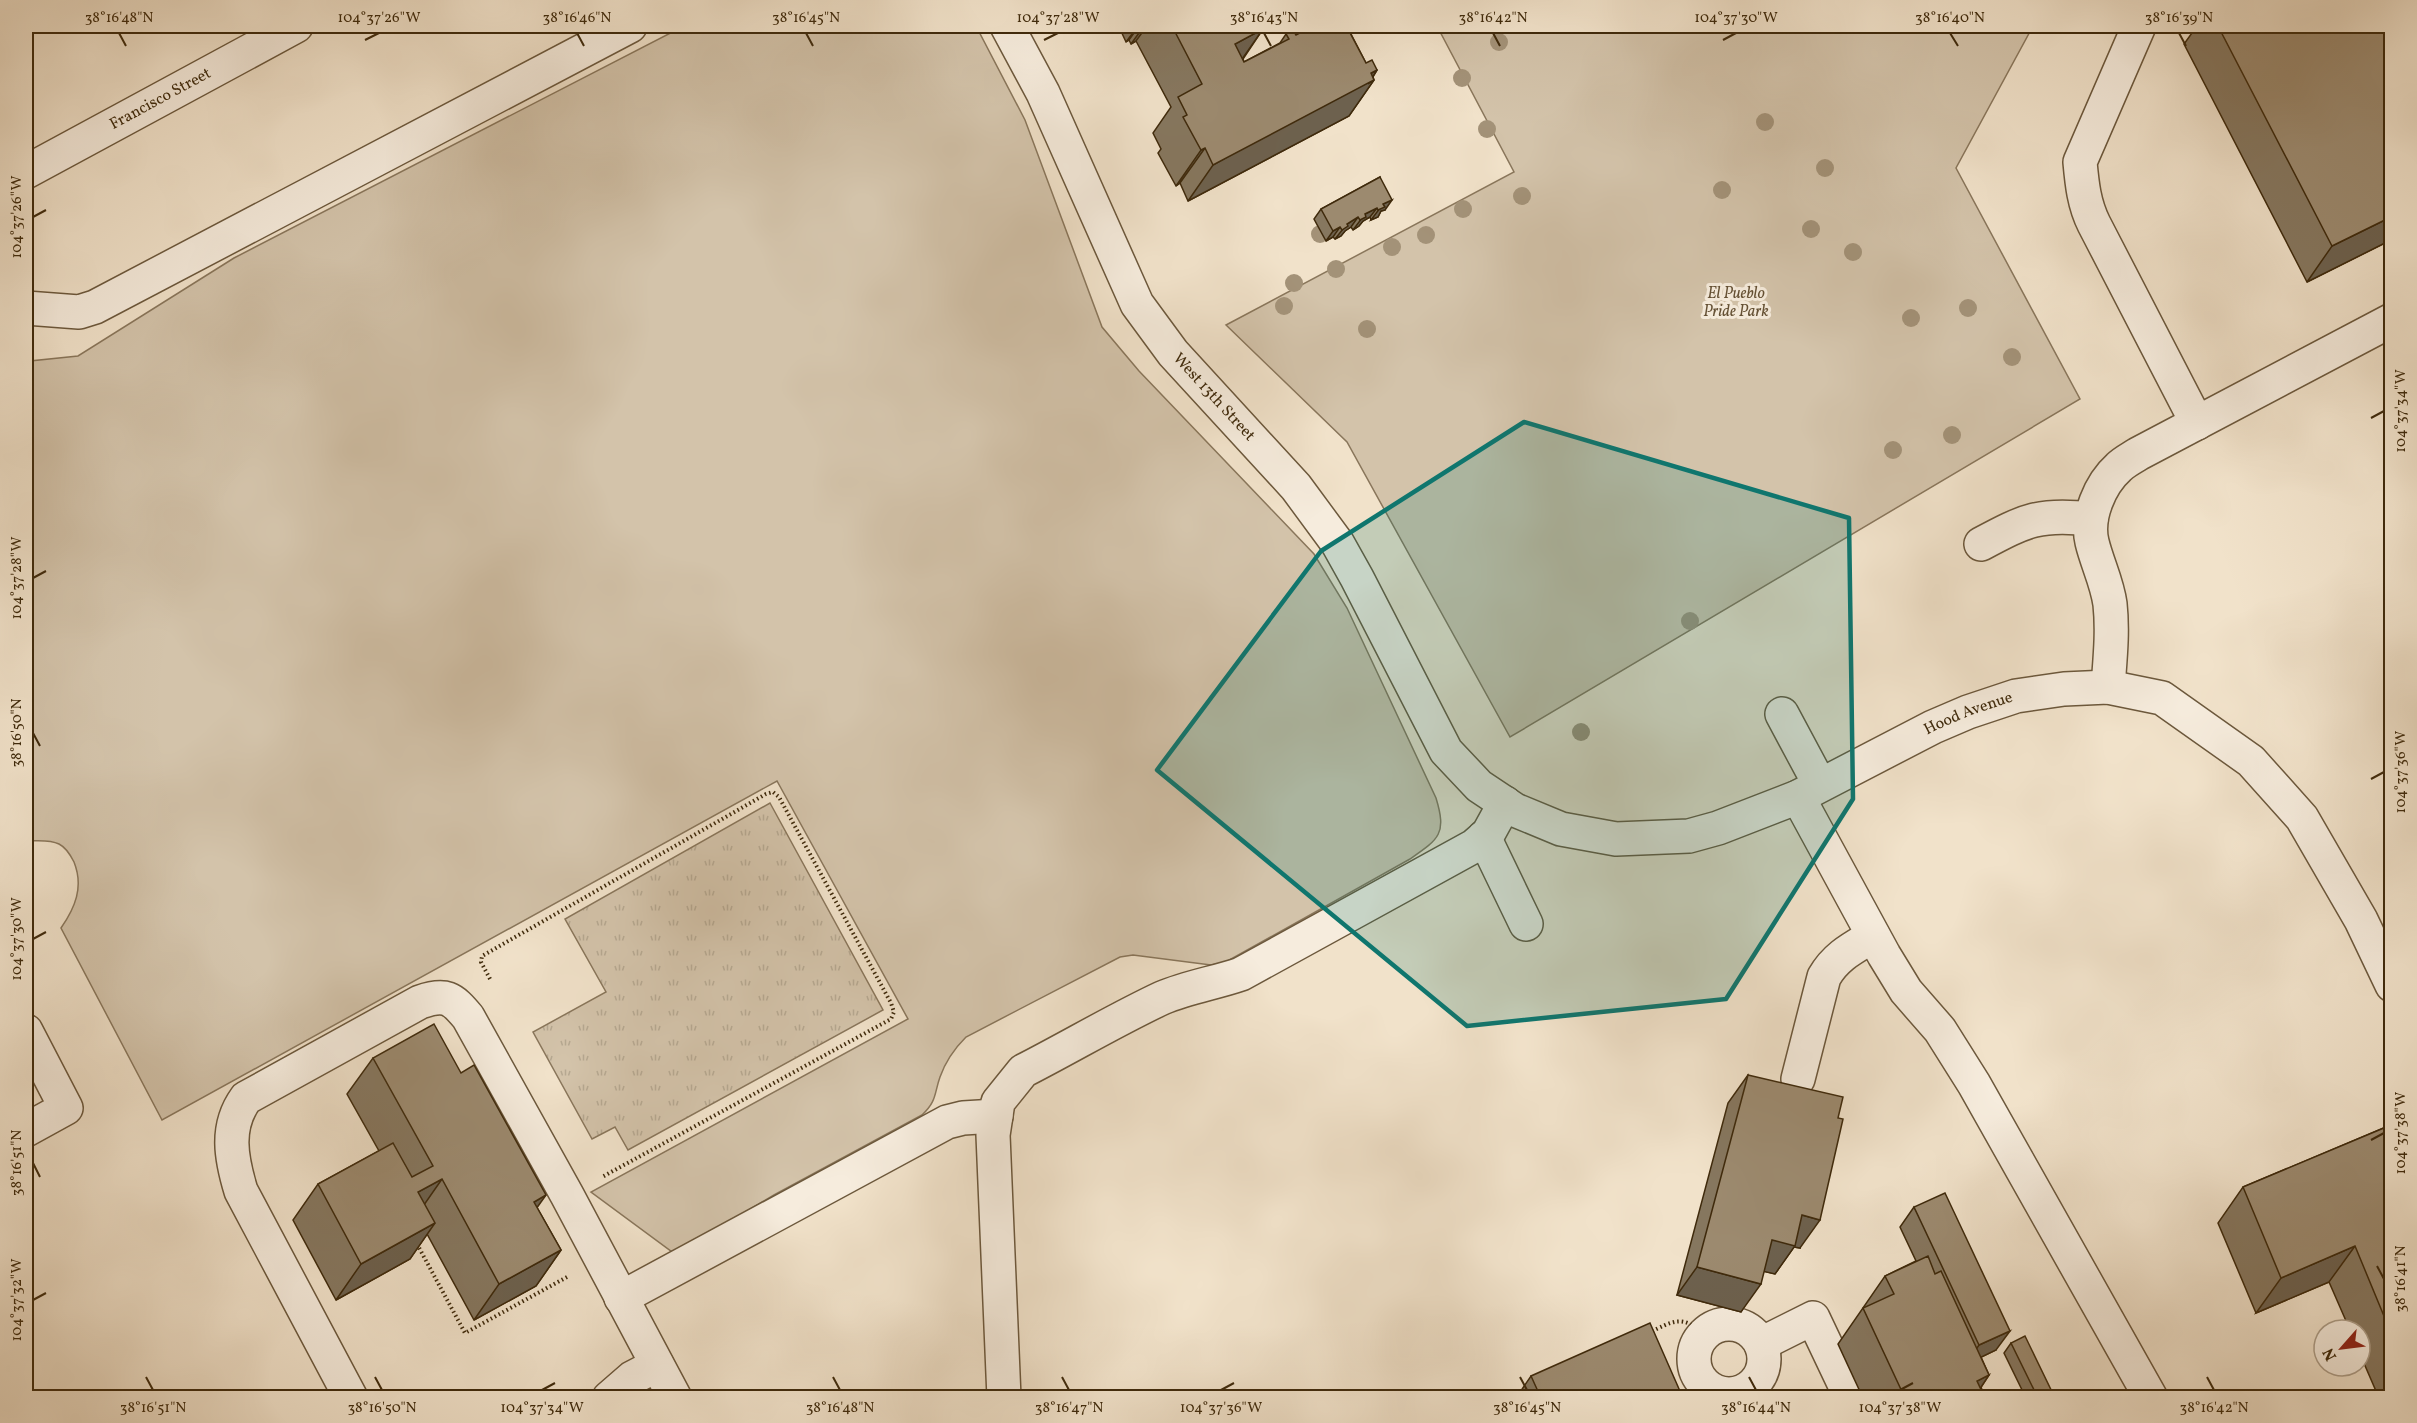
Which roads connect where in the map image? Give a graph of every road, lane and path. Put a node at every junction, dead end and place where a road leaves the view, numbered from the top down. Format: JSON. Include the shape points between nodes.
{"nodes":[{"id":1,"x":296,"y":26,"type":"edge"},
{"id":2,"x":630,"y":26,"type":"edge"},
{"id":3,"x":1007,"y":26,"type":"edge"},
{"id":4,"x":2139,"y":26,"type":"edge"},
{"id":5,"x":261,"y":34,"type":"edge"},
{"id":6,"x":26,"y":172,"type":"edge"},
{"id":7,"x":26,"y":308,"type":"edge"},
{"id":8,"x":2391,"y":320,"type":"edge"},
{"id":9,"x":2197,"y":423,"type":"junction"},
{"id":10,"x":2091,"y":519,"type":"junction"},
{"id":11,"x":1981,"y":544,"type":"dead end"},
{"id":12,"x":2108,"y":687,"type":"junction"},
{"id":13,"x":1782,"y":714,"type":"dead end"},
{"id":14,"x":1446,"y":751,"type":"joint"},
{"id":15,"x":1809,"y":791,"type":"junction"},
{"id":16,"x":1505,"y":803,"type":"junction"},
{"id":17,"x":1484,"y":837,"type":"junction"},
{"id":18,"x":1526,"y":924,"type":"dead end"},
{"id":19,"x":1873,"y":936,"type":"junction"},
{"id":20,"x":2391,"y":985,"type":"edge"},
{"id":21,"x":496,"y":989,"type":"dead end"},
{"id":22,"x":26,"y":1031,"type":"edge"},
{"id":23,"x":1798,"y":1079,"type":"dead end"},
{"id":24,"x":996,"y":1116,"type":"junction"},
{"id":25,"x":26,"y":1130,"type":"edge"},
{"id":26,"x":567,"y":1195,"type":"junction"},
{"id":27,"x":416,"y":1242,"type":"edge"},
{"id":28,"x":575,"y":1273,"type":"dead end"},
{"id":29,"x":621,"y":1298,"type":"junction"},
{"id":30,"x":1646,"y":1334,"type":"edge"},
{"id":31,"x":1704,"y":1334,"type":"junction"},
{"id":32,"x":1761,"y":1344,"type":"junction"},
{"id":33,"x":657,"y":1365,"type":"junction"},
{"id":34,"x":1530,"y":1388,"type":"edge"},
{"id":35,"x":1720,"y":1396,"type":"edge"},
{"id":36,"x":351,"y":1398,"type":"edge"},
{"id":37,"x":609,"y":1398,"type":"edge"},
{"id":38,"x":675,"y":1398,"type":"edge"},
{"id":39,"x":1004,"y":1398,"type":"edge"},
{"id":40,"x":1509,"y":1398,"type":"edge"},
{"id":41,"x":1851,"y":1398,"type":"edge"},
{"id":42,"x":2151,"y":1398,"type":"edge"}],
"edges":[{"from":1,"to":5,"type":"street","name":"Francisco Street"},
{"from":2,"to":7,"type":"street","via":[[95,307],[80,312]]},
{"from":3,"to":14,"type":"street","name":"West 13th Street","via":[[1043,93],[1137,304],[1173,353],[1296,488],[1338,544]]},
{"from":4,"to":9,"type":"street","via":[[2080,162],[2082,185],[2087,210]]},
{"from":5,"to":6,"type":"street","name":"Francisco Street"},
{"from":8,"to":9,"type":"street"},
{"from":9,"to":10,"type":"street","via":[[2118,468],[2096,501]]},
{"from":10,"to":11,"type":"street","via":[[2060,515],[2038,518]]},
{"from":10,"to":12,"type":"street","via":[[2092,541],[2110,606]]},
{"from":12,"to":15,"type":"street","name":"Hood Avenue","via":[[2064,688],[2016,696],[1968,712]]},
{"from":12,"to":20,"type":"street","name":"Hood Avenue","via":[[2162,698],[2251,761],[2302,818],[2361,920]]},
{"from":13,"to":15,"type":"street"},
{"from":14,"to":16,"type":"street","name":"Hood Avenue","via":[[1479,786]]},
{"from":15,"to":16,"type":"street","name":"Hood Avenue","via":[[1689,836],[1616,839],[1561,829]]},
{"from":15,"to":19,"type":"street"},
{"from":16,"to":17,"type":"street"},
{"from":17,"to":18,"type":"street"},
{"from":17,"to":24,"type":"street","via":[[1241,974],[1163,998],[1023,1071],[998,1101]]},
{"from":19,"to":23,"type":"street","via":[[1842,954],[1824,977]]},
{"from":19,"to":42,"type":"street","via":[[1906,991],[1940,1030],[1974,1084]]},
{"from":21,"to":26,"type":"path","via":[[481,962],[482,956],[773,792],[894,1012],[891,1019]]},
{"from":22,"to":25,"type":"street","via":[[66,1108]]},
{"from":24,"to":29,"type":"street","via":[[947,1122]]},
{"from":24,"to":39,"type":"street","via":[[993,1135]]},
{"from":26,"to":29,"type":"street"},
{"from":26,"to":36,"type":"street","via":[[468,1017],[453,1000],[436,996],[420,1002],[246,1098],[237,1110],[231,1133],[232,1160],[241,1191]]},
{"from":27,"to":28,"type":"path","via":[[465,1333]]},
{"from":29,"to":33,"type":"street"},
{"from":30,"to":31,"type":"path","via":[[1683,1320]]},
{"from":31,"to":32,"type":"street","via":[[1714,1327],[1735,1324],[1746,1328]]},
{"from":31,"to":35,"type":"street","via":[[1694,1354],[1694,1365],[1703,1384]]},
{"from":32,"to":35,"type":"street","via":[[1765,1365],[1756,1383],[1740,1394]]},
{"from":32,"to":41,"type":"street","via":[[1813,1318]]},
{"from":33,"to":37,"type":"street","via":[[632,1378]]},
{"from":33,"to":38,"type":"street"},
{"from":34,"to":40,"type":"path"}]}
